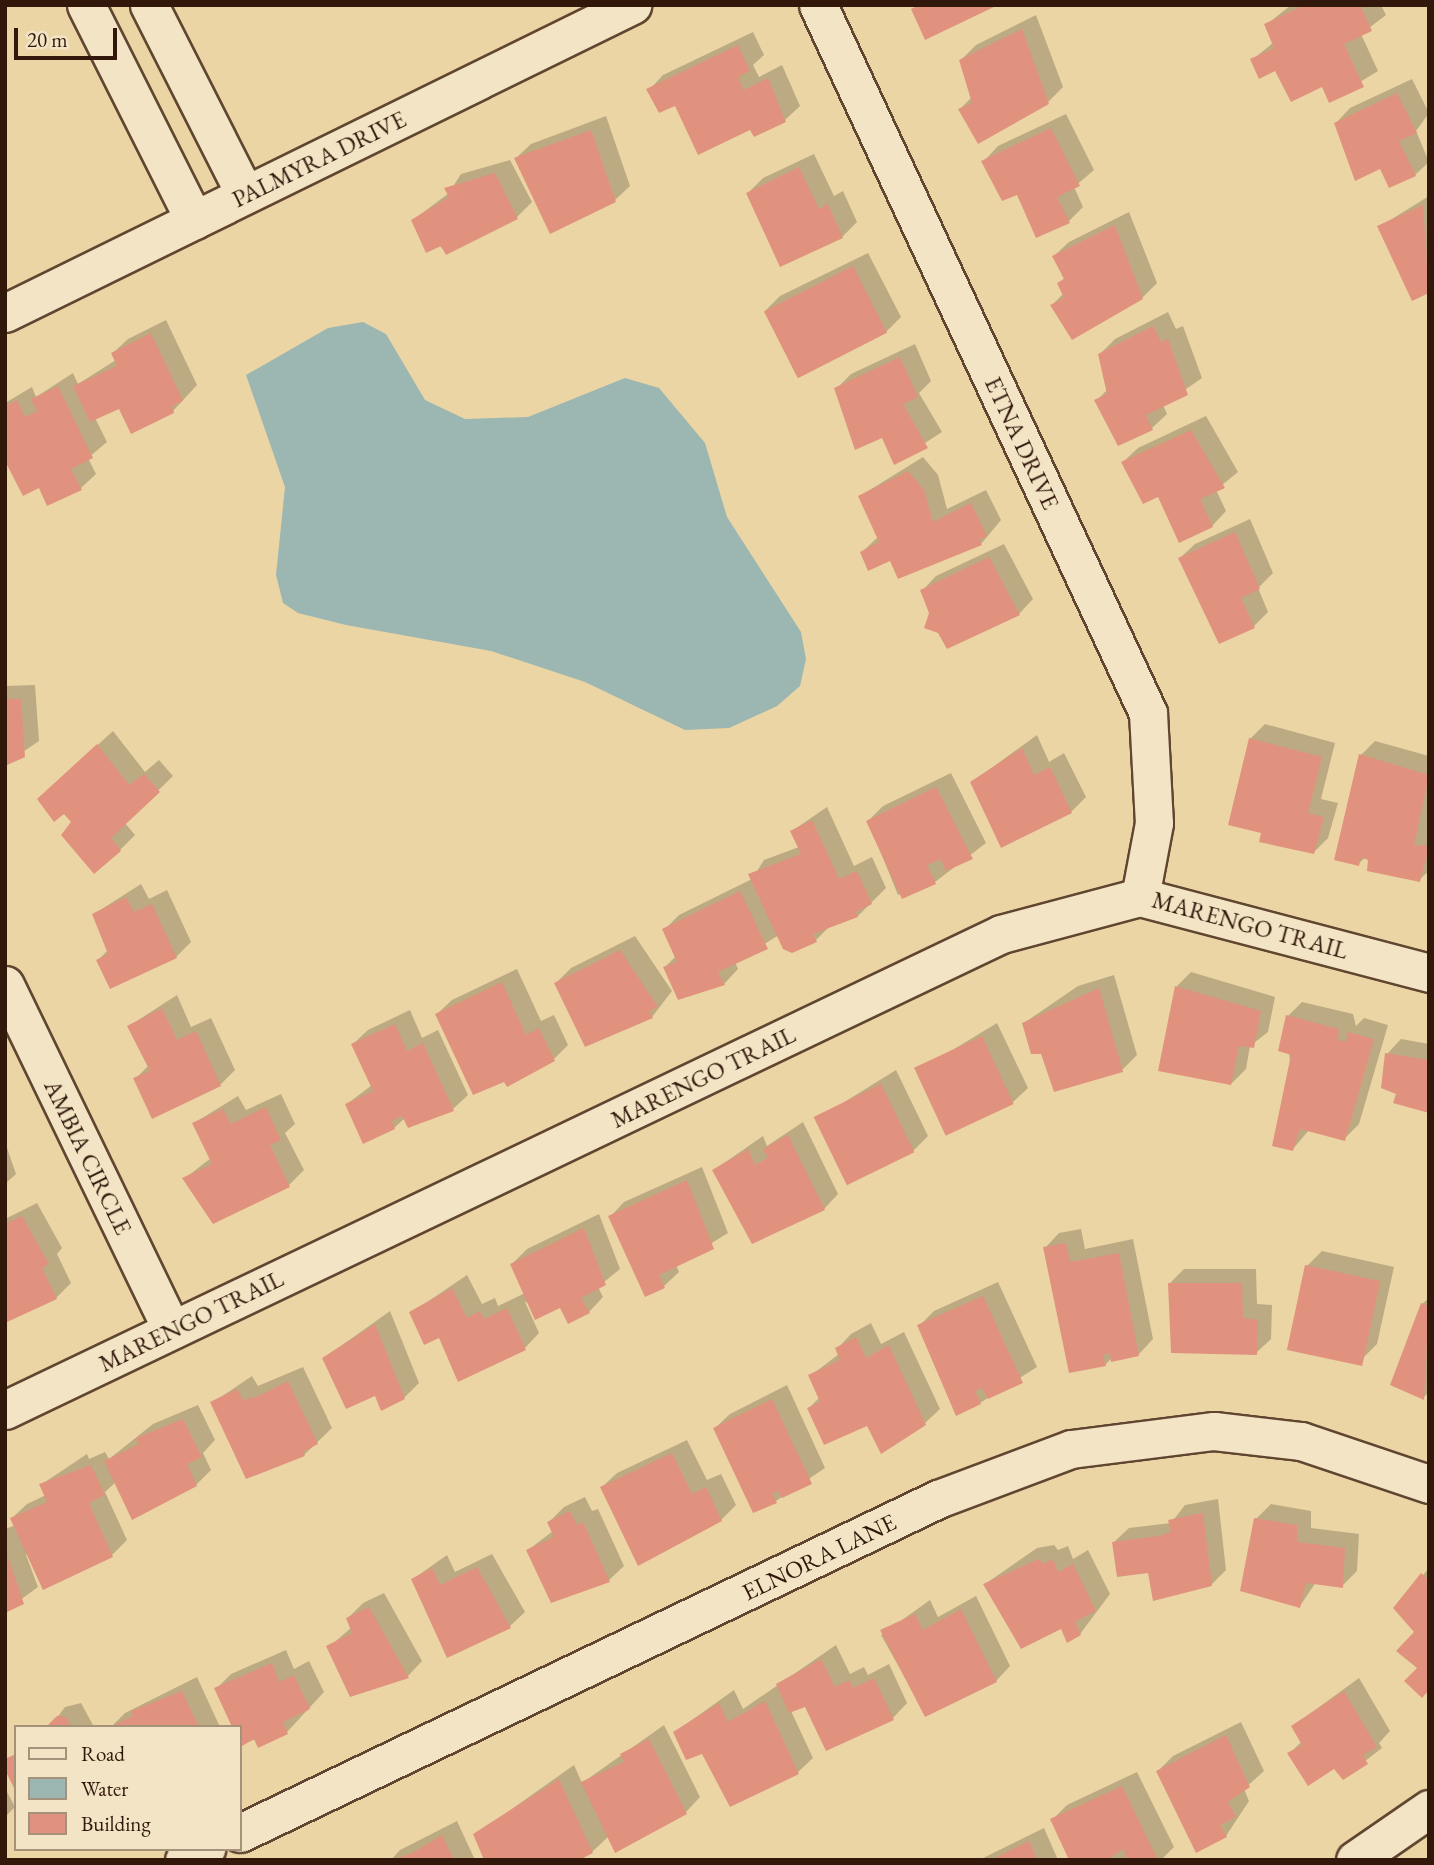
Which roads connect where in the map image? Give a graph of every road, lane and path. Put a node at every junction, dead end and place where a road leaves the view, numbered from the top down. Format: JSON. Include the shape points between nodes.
{"nodes":[{"id":1,"x":86,"y":5,"type":"edge"},
{"id":2,"x":149,"y":5,"type":"edge"},
{"id":3,"x":632,"y":5,"type":"edge"},
{"id":4,"x":818,"y":5,"type":"edge"},
{"id":5,"x":245,"y":194,"type":"junction"},
{"id":6,"x":194,"y":220,"type":"junction"},
{"id":7,"x":5,"y":313,"type":"edge"},
{"id":8,"x":1140,"y":897,"type":"junction"},
{"id":9,"x":1429,"y":973,"type":"edge"},
{"id":10,"x":5,"y":985,"type":"edge"},
{"id":11,"x":172,"y":1330,"type":"junction"},
{"id":12,"x":5,"y":1410,"type":"edge"},
{"id":13,"x":1429,"y":1484,"type":"edge"},
{"id":14,"x":1429,"y":1809,"type":"edge"},
{"id":15,"x":242,"y":1832,"type":"edge"},
{"id":16,"x":202,"y":1851,"type":"edge"},
{"id":17,"x":184,"y":1860,"type":"edge"},
{"id":18,"x":1355,"y":1860,"type":"edge"}],
"edges":[{"from":1,"to":6,"type":"street"},
{"from":2,"to":5,"type":"street"},
{"from":3,"to":5,"type":"street","name":"PALMYRA DRIVE"},
{"from":4,"to":8,"type":"street","name":"ETNA DRIVE","via":[[1148,713],[1154,823]]},
{"from":5,"to":6,"type":"street","name":"PALMYRA DRIVE"},
{"from":6,"to":7,"type":"street","name":"PALMYRA DRIVE"},
{"from":8,"to":9,"type":"street","name":"MARENGO TRAIL"},
{"from":8,"to":11,"type":"street","name":"MARENGO TRAIL","via":[[1002,934]]},
{"from":10,"to":11,"type":"street","name":"AMBIA CIRCLE"},
{"from":11,"to":12,"type":"street","name":"MARENGO TRAIL"},
{"from":13,"to":15,"type":"street","name":"ELNORA LANE","via":[[1300,1441],[1214,1431],[1071,1449],[938,1499]]},
{"from":14,"to":18,"type":"street"},
{"from":16,"to":17,"type":"street"}]}
